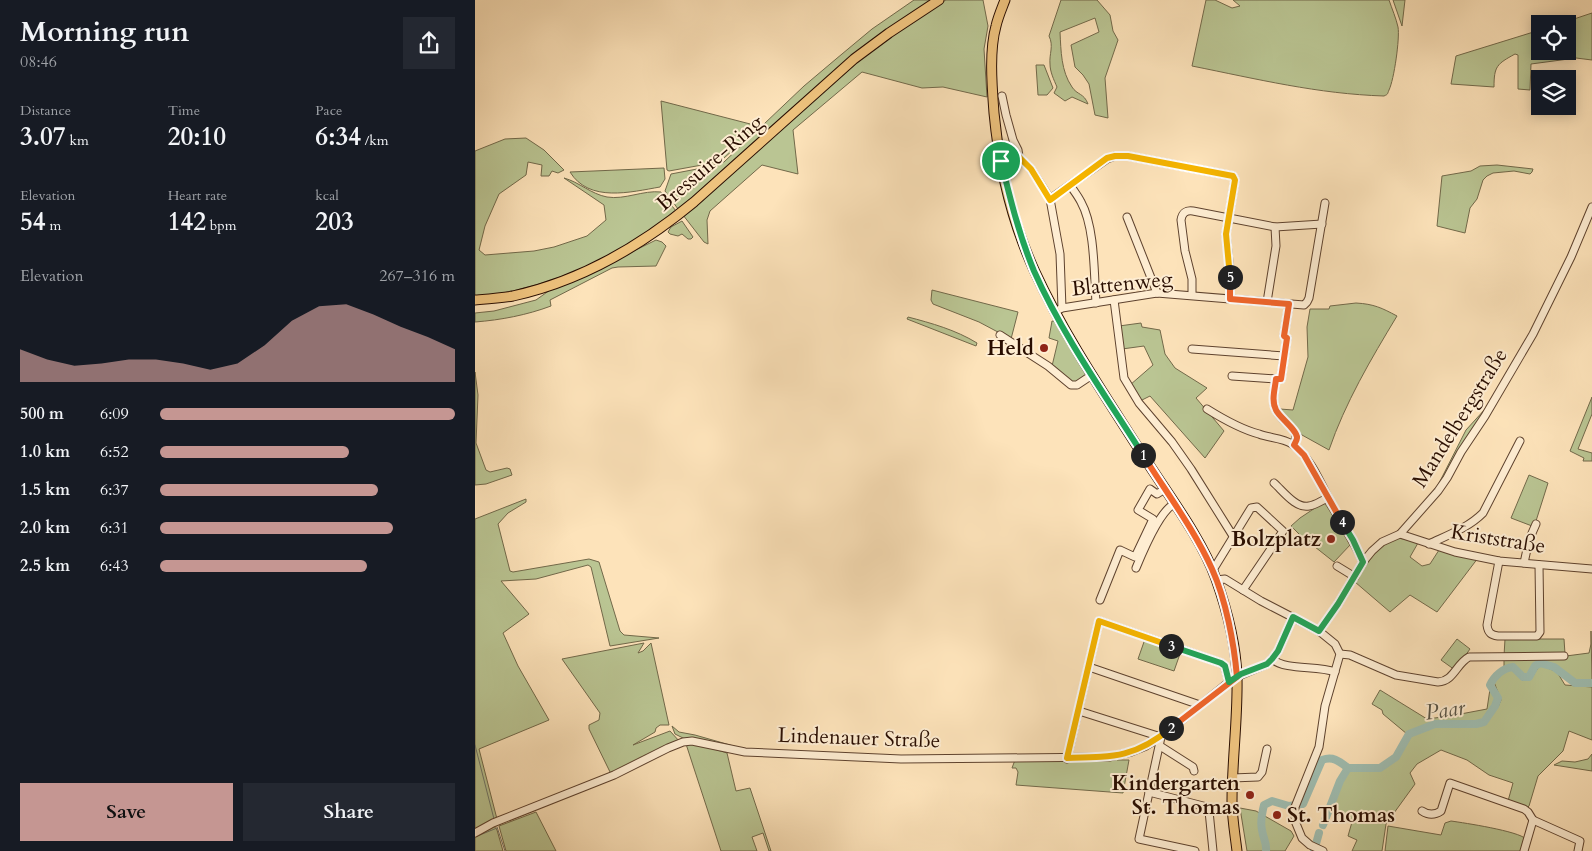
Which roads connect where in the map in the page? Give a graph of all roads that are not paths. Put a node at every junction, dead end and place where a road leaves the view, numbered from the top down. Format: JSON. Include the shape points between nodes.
{"nodes":[{"id":1,"x":939,"y":0,"type":"edge"},
{"id":2,"x":1005,"y":0,"type":"edge"},
{"id":3,"x":1002,"y":96,"type":"dead end"},
{"id":4,"x":1019,"y":157,"type":"junction"},
{"id":5,"x":1001,"y":161,"type":"junction"},
{"id":6,"x":1070,"y":185,"type":"junction"},
{"id":7,"x":1050,"y":200,"type":"junction"},
{"id":8,"x":1325,"y":203,"type":"dead end"},
{"id":9,"x":1592,"y":208,"type":"edge"},
{"id":10,"x":1127,"y":217,"type":"dead end"},
{"id":11,"x":1228,"y":219,"type":"junction"},
{"id":12,"x":1322,"y":224,"type":"junction"},
{"id":13,"x":1275,"y":227,"type":"junction"},
{"id":14,"x":1157,"y":294,"type":"junction"},
{"id":15,"x":1192,"y":295,"type":"junction"},
{"id":16,"x":1230,"y":299,"type":"junction"},
{"id":17,"x":475,"y":300,"type":"edge"},
{"id":18,"x":1114,"y":300,"type":"junction"},
{"id":19,"x":1267,"y":302,"type":"junction"},
{"id":20,"x":1096,"y":303,"type":"junction"},
{"id":21,"x":1289,"y":304,"type":"junction"},
{"id":22,"x":1058,"y":310,"type":"junction"},
{"id":23,"x":1000,"y":335,"type":"dead end"},
{"id":24,"x":1192,"y":349,"type":"dead end"},
{"id":25,"x":1284,"y":356,"type":"junction"},
{"id":26,"x":1092,"y":375,"type":"junction"},
{"id":27,"x":1232,"y":376,"type":"dead end"},
{"id":28,"x":1276,"y":379,"type":"junction"},
{"id":29,"x":1207,"y":409,"type":"dead end"},
{"id":30,"x":1520,"y":441,"type":"dead end"},
{"id":31,"x":1291,"y":443,"type":"junction"},
{"id":32,"x":1274,"y":482,"type":"dead end"},
{"id":33,"x":1165,"y":489,"type":"junction"},
{"id":34,"x":1328,"y":498,"type":"junction"},
{"id":35,"x":1174,"y":504,"type":"junction"},
{"id":36,"x":1536,"y":524,"type":"dead end"},
{"id":37,"x":1400,"y":534,"type":"junction"},
{"id":38,"x":1233,"y":536,"type":"junction"},
{"id":39,"x":1429,"y":544,"type":"junction"},
{"id":40,"x":1499,"y":561,"type":"junction"},
{"id":41,"x":1363,"y":562,"type":"junction"},
{"id":42,"x":1524,"y":563,"type":"junction"},
{"id":43,"x":1539,"y":565,"type":"junction"},
{"id":44,"x":1337,"y":566,"type":"dead end"},
{"id":45,"x":1136,"y":568,"type":"dead end"},
{"id":46,"x":1592,"y":569,"type":"edge"},
{"id":47,"x":1213,"y":570,"type":"junction"},
{"id":48,"x":1355,"y":577,"type":"junction"},
{"id":49,"x":1216,"y":580,"type":"junction"},
{"id":50,"x":1243,"y":590,"type":"junction"},
{"id":51,"x":1100,"y":600,"type":"dead end"},
{"id":52,"x":1293,"y":617,"type":"junction"},
{"id":53,"x":1319,"y":631,"type":"junction"},
{"id":54,"x":1340,"y":654,"type":"junction"},
{"id":55,"x":1564,"y":656,"type":"dead end"},
{"id":56,"x":1272,"y":659,"type":"junction"},
{"id":57,"x":1089,"y":667,"type":"junction"},
{"id":58,"x":1335,"y":672,"type":"junction"},
{"id":59,"x":1237,"y":677,"type":"junction"},
{"id":60,"x":1229,"y":682,"type":"junction"},
{"id":61,"x":1200,"y":705,"type":"junction"},
{"id":62,"x":1079,"y":711,"type":"junction"},
{"id":63,"x":1161,"y":737,"type":"junction"},
{"id":64,"x":1160,"y":746,"type":"junction"},
{"id":65,"x":1267,"y":749,"type":"dead end"},
{"id":66,"x":1067,"y":758,"type":"junction"},
{"id":67,"x":1194,"y":771,"type":"dead end"},
{"id":68,"x":1232,"y":778,"type":"junction"},
{"id":69,"x":1149,"y":792,"type":"junction"},
{"id":70,"x":1422,"y":810,"type":"dead end"},
{"id":71,"x":1533,"y":820,"type":"junction"},
{"id":72,"x":475,"y":833,"type":"edge"},
{"id":73,"x":1320,"y":850,"type":"edge"},
{"id":74,"x":1195,"y":851,"type":"edge"},
{"id":75,"x":1213,"y":851,"type":"edge"},
{"id":76,"x":1237,"y":851,"type":"edge"},
{"id":77,"x":1524,"y":851,"type":"edge"},
{"id":78,"x":1578,"y":851,"type":"edge"}],
"edges":[{"from":1,"to":17,"type":"main road","name":"Bressuire-Ring","via":[[855,59],[673,220],[579,275],[512,296]]},
{"from":2,"to":5,"type":"main road","via":[[995,26],[993,52],[993,103]]},
{"from":3,"to":4,"type":"street"},
{"from":4,"to":5,"type":"street"},
{"from":4,"to":7,"type":"street","via":[[1031,169]]},
{"from":5,"to":22,"type":"main road","via":[[1015,219],[1034,270]]},
{"from":6,"to":7,"type":"street"},
{"from":6,"to":11,"type":"street","via":[[1102,161],[1115,156],[1233,176]]},
{"from":6,"to":20,"type":"street","via":[[1082,202],[1088,220]]},
{"from":7,"to":22,"type":"street","via":[[1061,254]]},
{"from":8,"to":12,"type":"street"},
{"from":9,"to":37,"type":"street","name":"Mandelbergstraße","via":[[1533,334],[1485,416],[1438,491]]},
{"from":10,"to":14,"type":"street"},
{"from":11,"to":13,"type":"street"},
{"from":11,"to":15,"type":"street","via":[[1190,211],[1181,216],[1185,251],[1193,279]]},
{"from":11,"to":16,"type":"street"},
{"from":12,"to":13,"type":"street"},
{"from":12,"to":21,"type":"street","name":"Blattenweg","via":[[1309,298],[1303,305]]},
{"from":13,"to":19,"type":"street","via":[[1276,246]]},
{"from":14,"to":15,"type":"street","name":"Blattenweg"},
{"from":14,"to":18,"type":"street","name":"Blattenweg"},
{"from":15,"to":16,"type":"street","name":"Blattenweg"},
{"from":16,"to":19,"type":"street","name":"Blattenweg"},
{"from":18,"to":20,"type":"street","name":"Blattenweg"},
{"from":18,"to":38,"type":"street","via":[[1124,378],[1181,454]]},
{"from":19,"to":21,"type":"street","name":"Blattenweg"},
{"from":20,"to":22,"type":"street","name":"Blattenweg"},
{"from":21,"to":25,"type":"street"},
{"from":22,"to":26,"type":"main road"},
{"from":23,"to":26,"type":"street","via":[[1071,385],[1077,385]]},
{"from":24,"to":25,"type":"street"},
{"from":25,"to":28,"type":"street","via":[[1281,379]]},
{"from":26,"to":33,"type":"main road"},
{"from":27,"to":28,"type":"street"},
{"from":28,"to":31,"type":"street","via":[[1274,406],[1293,430]]},
{"from":29,"to":31,"type":"street","via":[[1253,432]]},
{"from":30,"to":39,"type":"street","via":[[1483,513],[1462,529]]},
{"from":31,"to":34,"type":"street","via":[[1304,455]]},
{"from":32,"to":34,"type":"street","via":[[1298,505],[1311,506]]},
{"from":33,"to":35,"type":"main road"},
{"from":33,"to":51,"type":"street","via":[[1157,494],[1150,488],[1138,510],[1153,519],[1135,557],[1119,550]]},
{"from":34,"to":41,"type":"street"},
{"from":35,"to":45,"type":"street","via":[[1168,506]]},
{"from":35,"to":47,"type":"main road"},
{"from":36,"to":42,"type":"street"},
{"from":37,"to":39,"type":"street","name":"Kriststraße"},
{"from":37,"to":41,"type":"street","name":"Mandelbergstraße","via":[[1383,542]]},
{"from":38,"to":47,"type":"street"},
{"from":38,"to":50,"type":"street","via":[[1254,506],[1283,531]]},
{"from":39,"to":40,"type":"street","name":"Kriststraße"},
{"from":40,"to":42,"type":"street","name":"Kriststraße"},
{"from":40,"to":43,"type":"street","via":[[1487,625],[1489,633],[1498,636],[1537,636],[1540,632]]},
{"from":41,"to":48,"type":"street","name":"Mandelbergstraße"},
{"from":42,"to":43,"type":"street","name":"Kriststraße"},
{"from":43,"to":46,"type":"street","name":"Kriststraße"},
{"from":44,"to":48,"type":"street"},
{"from":47,"to":49,"type":"main road"},
{"from":48,"to":53,"type":"street","name":"Mandelbergstraße"},
{"from":49,"to":50,"type":"street","via":[[1225,579]]},
{"from":49,"to":59,"type":"main road","via":[[1230,629]]},
{"from":50,"to":52,"type":"street"},
{"from":52,"to":53,"type":"street"},
{"from":52,"to":56,"type":"street"},
{"from":53,"to":54,"type":"street","via":[[1335,644]]},
{"from":54,"to":55,"type":"street","via":[[1350,655],[1396,675],[1438,682],[1450,678],[1469,657]]},
{"from":54,"to":58,"type":"street"},
{"from":56,"to":58,"type":"street","via":[[1286,665]]},
{"from":56,"to":59,"type":"street","name":"Lindenauer Straße"},
{"from":57,"to":60,"type":"street","via":[[1099,621],[1221,663],[1225,666]]},
{"from":57,"to":61,"type":"street"},
{"from":57,"to":62,"type":"street"},
{"from":58,"to":73,"type":"street","via":[[1325,706],[1319,747],[1296,804],[1298,832]]},
{"from":59,"to":60,"type":"street","name":"Lindenauer Straße"},
{"from":59,"to":68,"type":"main road"},
{"from":60,"to":61,"type":"street","name":"Lindenauer Straße"},
{"from":61,"to":63,"type":"street","name":"Lindenauer Straße"},
{"from":62,"to":63,"type":"street"},
{"from":62,"to":66,"type":"street"},
{"from":63,"to":64,"type":"street"},
{"from":63,"to":66,"type":"street","name":"Lindenauer Straße","via":[[1124,754]]},
{"from":64,"to":67,"type":"street","via":[[1193,767]]},
{"from":64,"to":69,"type":"street"},
{"from":65,"to":68,"type":"street","via":[[1258,777]]},
{"from":66,"to":72,"type":"street","name":"Lindenauer Straße","via":[[901,759],[745,752],[683,742],[607,778]]},
{"from":68,"to":76,"type":"main road"},
{"from":69,"to":74,"type":"street","via":[[1139,839]]},
{"from":69,"to":75,"type":"street","via":[[1207,806]]},
{"from":70,"to":71,"type":"street","via":[[1427,814],[1441,811],[1450,783],[1524,808]]},
{"from":71,"to":77,"type":"street"},
{"from":71,"to":78,"type":"street","via":[[1580,841]]}]}
